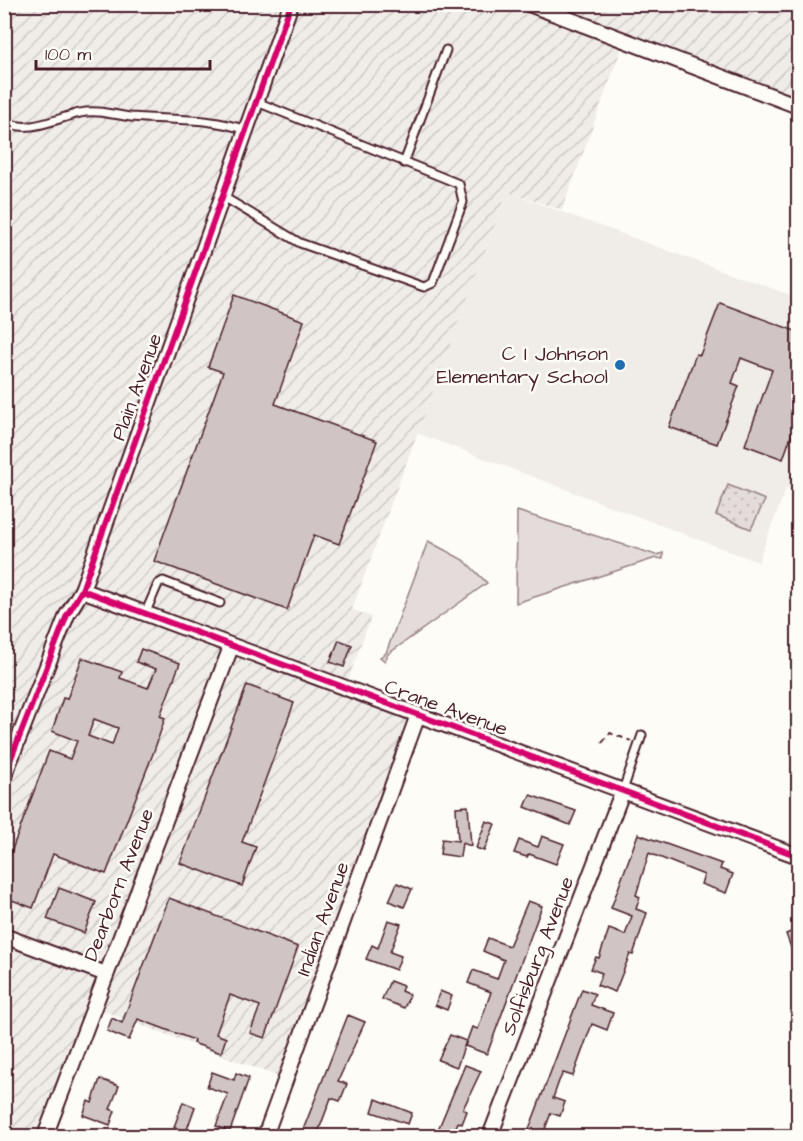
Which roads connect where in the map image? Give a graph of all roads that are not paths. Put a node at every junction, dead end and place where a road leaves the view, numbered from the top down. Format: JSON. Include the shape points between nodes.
{"nodes":[{"id":1,"x":291,"y":4,"type":"edge"},
{"id":2,"x":529,"y":4,"type":"edge"},
{"id":3,"x":446,"y":50,"type":"dead end"},
{"id":4,"x":257,"y":102,"type":"junction"},
{"id":5,"x":798,"y":106,"type":"edge"},
{"id":6,"x":4,"y":121,"type":"edge"},
{"id":7,"x":246,"y":130,"type":"junction"},
{"id":8,"x":404,"y":163,"type":"junction"},
{"id":9,"x":222,"y":196,"type":"junction"},
{"id":10,"x":82,"y":590,"type":"junction"},
{"id":11,"x":220,"y":603,"type":"dead end"},
{"id":12,"x":146,"y":614,"type":"junction"},
{"id":13,"x":231,"y":647,"type":"junction"},
{"id":14,"x":418,"y":715,"type":"junction"},
{"id":15,"x":642,"y":735,"type":"dead end"},
{"id":16,"x":4,"y":776,"type":"edge"},
{"id":17,"x":622,"y":790,"type":"junction"},
{"id":18,"x":798,"y":856,"type":"edge"},
{"id":19,"x":4,"y":936,"type":"edge"},
{"id":20,"x":106,"y":974,"type":"junction"},
{"id":21,"x":45,"y":1137,"type":"edge"},
{"id":22,"x":265,"y":1137,"type":"edge"},
{"id":23,"x":490,"y":1137,"type":"edge"}],
"edges":[{"from":1,"to":4,"type":"street","name":"Plain Avenue"},
{"from":2,"to":5,"type":"street"},
{"from":3,"to":8,"type":"lane"},
{"from":4,"to":7,"type":"street","name":"Plain Avenue"},
{"from":4,"to":8,"type":"lane"},
{"from":6,"to":7,"type":"lane","via":[[40,126],[62,116],[90,111],[160,119],[200,118]]},
{"from":7,"to":9,"type":"street","name":"Plain Avenue"},
{"from":8,"to":9,"type":"lane","via":[[459,184],[462,195],[463,202],[433,283],[424,287],[300,243]]},
{"from":9,"to":10,"type":"street","name":"Plain Avenue"},
{"from":10,"to":12,"type":"street","name":"Crane Avenue"},
{"from":10,"to":16,"type":"street","name":"Plain Avenue","via":[[67,615]]},
{"from":11,"to":12,"type":"lane","via":[[163,581],[158,584]]},
{"from":12,"to":13,"type":"street","name":"Crane Avenue"},
{"from":13,"to":14,"type":"street","name":"Crane Avenue"},
{"from":13,"to":20,"type":"street","name":"Dearborn Avenue"},
{"from":14,"to":17,"type":"street","name":"Crane Avenue"},
{"from":14,"to":22,"type":"street","name":"Indian Avenue"},
{"from":15,"to":17,"type":"lane"},
{"from":17,"to":18,"type":"street","name":"Crane Avenue"},
{"from":17,"to":23,"type":"street","name":"Solfisburg Avenue"},
{"from":19,"to":20,"type":"street"},
{"from":20,"to":21,"type":"street","name":"Dearborn Avenue"}]}
